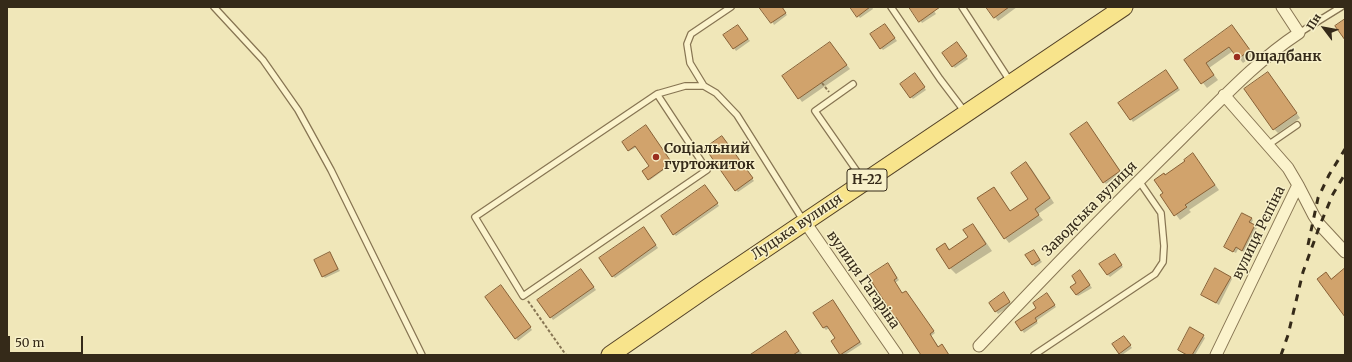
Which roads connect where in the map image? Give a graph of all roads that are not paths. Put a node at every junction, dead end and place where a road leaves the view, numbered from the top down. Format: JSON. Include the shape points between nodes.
{"nodes":[{"id":1,"x":214,"y":7,"type":"edge"},
{"id":2,"x":731,"y":7,"type":"edge"},
{"id":3,"x":891,"y":7,"type":"edge"},
{"id":4,"x":962,"y":7,"type":"edge"},
{"id":5,"x":1124,"y":7,"type":"edge"},
{"id":6,"x":1282,"y":7,"type":"edge"},
{"id":7,"x":1341,"y":7,"type":"edge"},
{"id":8,"x":1299,"y":33,"type":"junction"},
{"id":9,"x":1011,"y":83,"type":"junction"},
{"id":10,"x":853,"y":84,"type":"dead end"},
{"id":11,"x":704,"y":86,"type":"junction"},
{"id":12,"x":657,"y":94,"type":"junction"},
{"id":13,"x":1224,"y":95,"type":"junction"},
{"id":14,"x":967,"y":113,"type":"junction"},
{"id":15,"x":1297,"y":125,"type":"dead end"},
{"id":16,"x":1268,"y":145,"type":"junction"},
{"id":17,"x":1138,"y":181,"type":"junction"},
{"id":18,"x":865,"y":182,"type":"junction"},
{"id":19,"x":1298,"y":185,"type":"junction"},
{"id":20,"x":805,"y":222,"type":"junction"},
{"id":21,"x":1345,"y":252,"type":"edge"},
{"id":22,"x":979,"y":346,"type":"dead end"},
{"id":23,"x":422,"y":355,"type":"edge"},
{"id":24,"x":610,"y":355,"type":"edge"},
{"id":25,"x":897,"y":355,"type":"edge"},
{"id":26,"x":1034,"y":355,"type":"edge"},
{"id":27,"x":1216,"y":355,"type":"edge"}],
"edges":[{"from":1,"to":23,"type":"lane","via":[[264,60],[298,110],[331,170]]},
{"from":2,"to":11,"type":"lane","via":[[691,34],[687,44],[690,63]]},
{"from":3,"to":14,"type":"lane","via":[[940,79]]},
{"from":4,"to":9,"type":"lane"},
{"from":5,"to":9,"type":"main road","name":"Луцька вулиця","number":"Н-22"},
{"from":6,"to":8,"type":"street"},
{"from":7,"to":8,"type":"lane"},
{"from":8,"to":13,"type":"street","name":"Заводська вулиця","via":[[1260,61]]},
{"from":9,"to":14,"type":"main road","name":"Луцька вулиця","number":"Н-22"},
{"from":10,"to":18,"type":"lane","via":[[815,111]]},
{"from":11,"to":12,"type":"lane","via":[[685,86]]},
{"from":11,"to":20,"type":"lane","via":[[716,93],[737,115]]},
{"from":12,"to":12,"type":"lane","via":[[475,217],[524,296],[707,170]]},
{"from":13,"to":16,"type":"street","name":"вулиця Рєпіна"},
{"from":13,"to":17,"type":"street","name":"Заводська вулиця"},
{"from":14,"to":18,"type":"main road","name":"Луцька вулиця","number":"Н-22"},
{"from":15,"to":16,"type":"lane"},
{"from":16,"to":19,"type":"street","name":"вулиця Рєпіна","via":[[1288,168]]},
{"from":17,"to":22,"type":"street","name":"Заводська вулиця"},
{"from":17,"to":26,"type":"lane","via":[[1161,213],[1163,262],[1155,274]]},
{"from":18,"to":20,"type":"main road","name":"Луцька вулиця","number":"Н-22"},
{"from":19,"to":21,"type":"street","via":[[1314,216]]},
{"from":19,"to":27,"type":"street","name":"вулиця Рєпіна"},
{"from":20,"to":24,"type":"main road","name":"Луцька вулиця","number":"Н-22"},
{"from":20,"to":25,"type":"street","name":"вулиця Гагаріна"}]}
